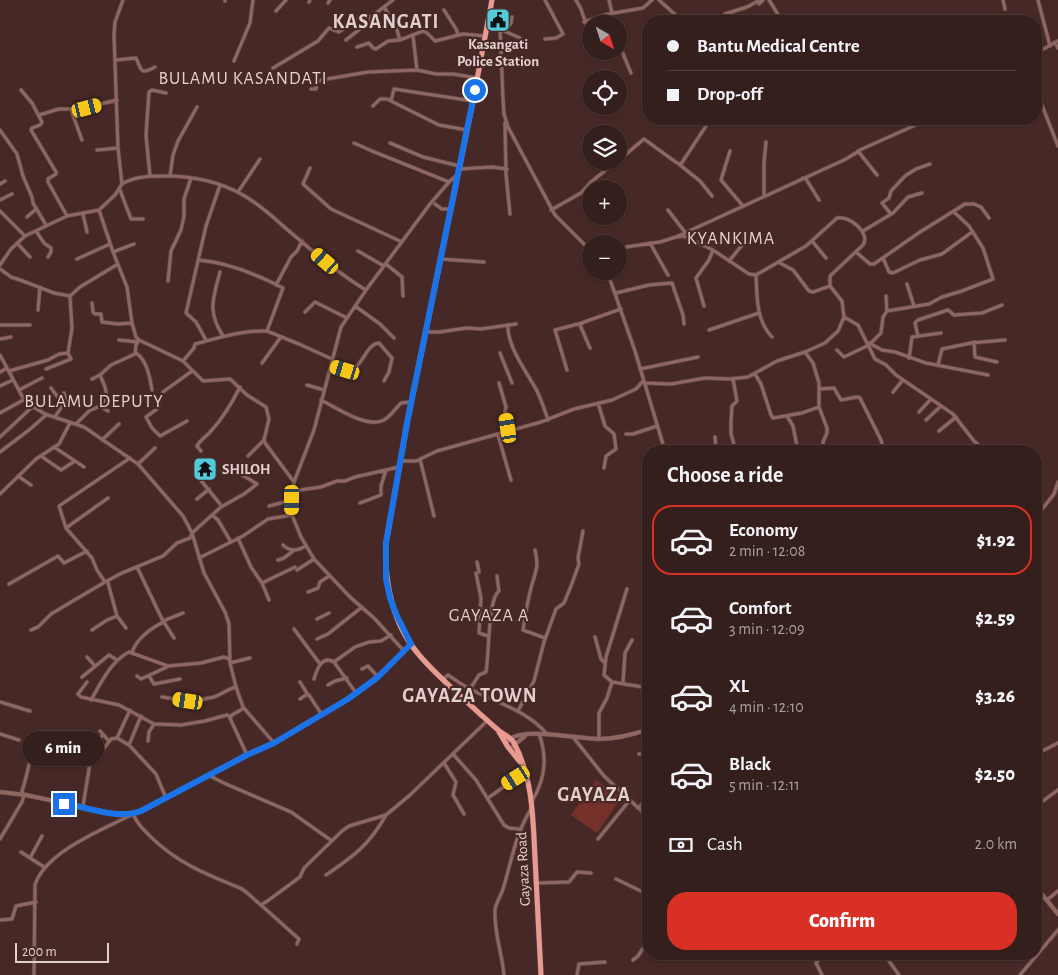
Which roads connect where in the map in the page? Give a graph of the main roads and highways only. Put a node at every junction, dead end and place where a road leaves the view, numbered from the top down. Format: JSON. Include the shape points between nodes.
{"nodes":[{"id":1,"x":492,"y":0,"type":"edge"},
{"id":2,"x":498,"y":730,"type":"junction"},
{"id":3,"x":521,"y":763,"type":"junction"},
{"id":4,"x":541,"y":975,"type":"edge"}],
"edges":[{"from":1,"to":2,"type":"main road","name":"Gayaza Road","via":[[400,464],[385,561],[390,598],[411,646]]},
{"from":2,"to":3,"type":"main road","name":"Gayaza Road"},
{"from":2,"to":3,"type":"main road","name":"Gayaza Road","via":[[515,744]]},
{"from":3,"to":4,"type":"main road","name":"Gayaza Road","via":[[531,806]]}]}
